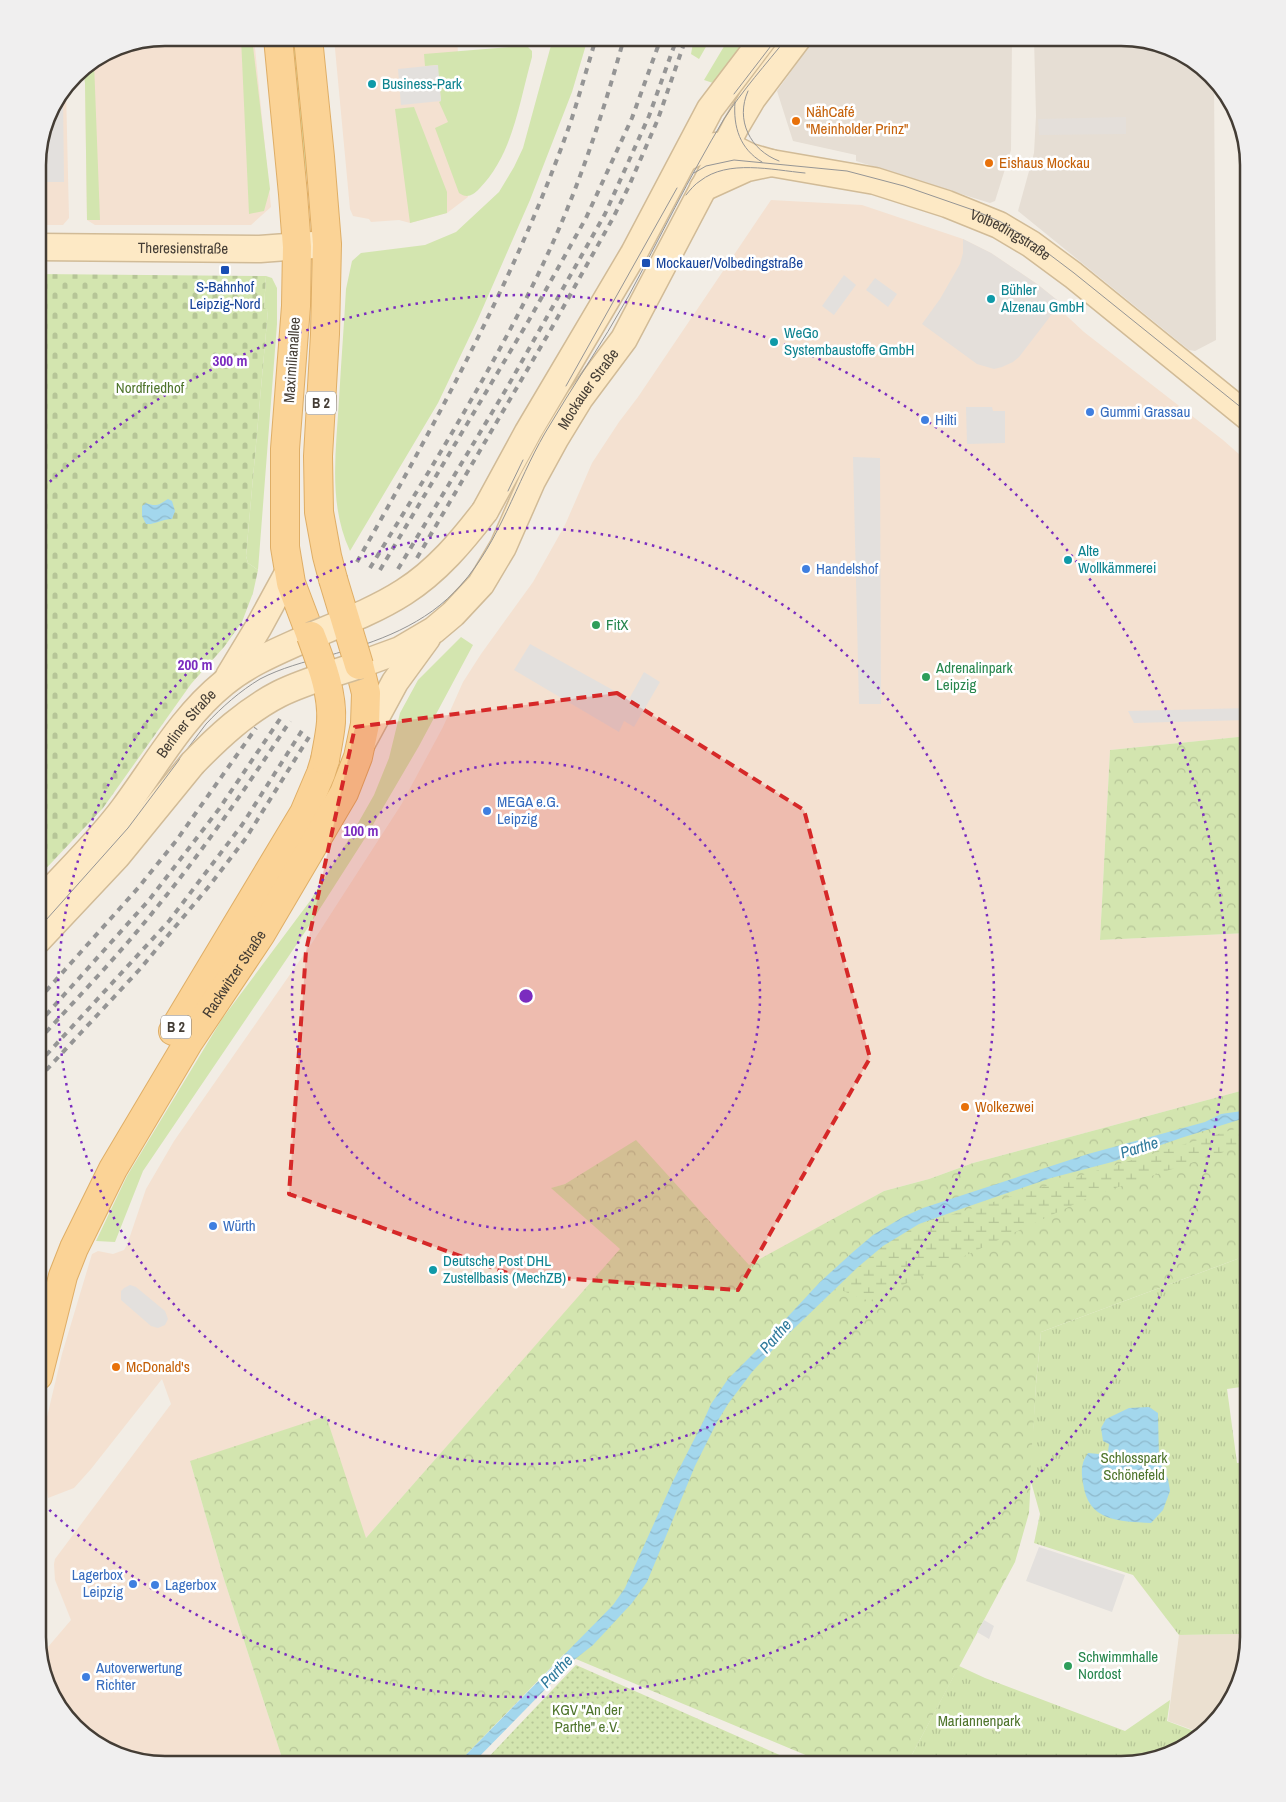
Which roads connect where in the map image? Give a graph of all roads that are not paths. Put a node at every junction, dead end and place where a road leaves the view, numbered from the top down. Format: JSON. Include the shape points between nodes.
{"nodes":[{"id":1,"x":279,"y":47,"type":"edge"},
{"id":2,"x":309,"y":47,"type":"edge"},
{"id":3,"x":757,"y":47,"type":"edge"},
{"id":4,"x":791,"y":47,"type":"edge"},
{"id":5,"x":725,"y":88,"type":"junction"},
{"id":6,"x":726,"y":145,"type":"junction"},
{"id":7,"x":685,"y":158,"type":"junction"},
{"id":8,"x":771,"y":164,"type":"junction"},
{"id":9,"x":703,"y":188,"type":"junction"},
{"id":10,"x":327,"y":244,"type":"junction"},
{"id":11,"x":47,"y":247,"type":"edge"},
{"id":12,"x":297,"y":247,"type":"junction"},
{"id":13,"x":1240,"y":411,"type":"edge"},
{"id":14,"x":288,"y":573,"type":"junction"},
{"id":15,"x":383,"y":604,"type":"joint"},
{"id":16,"x":346,"y":621,"type":"junction"},
{"id":17,"x":434,"y":630,"type":"junction"},
{"id":18,"x":311,"y":636,"type":"junction"},
{"id":19,"x":359,"y":665,"type":"junction"},
{"id":20,"x":324,"y":677,"type":"junction"},
{"id":21,"x":226,"y":681,"type":"junction"},
{"id":22,"x":360,"y":751,"type":"junction"},
{"id":23,"x":47,"y":895,"type":"edge"},
{"id":24,"x":46,"y":931,"type":"edge"},
{"id":25,"x":46,"y":1273,"type":"edge"},
{"id":26,"x":46,"y":1343,"type":"edge"}],
"edges":[{"from":1,"to":12,"type":"main road","name":"Maximilianallee","number":"B 2"},
{"from":2,"to":10,"type":"main road","name":"Maximilianallee","number":"B 2"},
{"from":3,"to":5,"type":"main road","name":"Mockauer Straße"},
{"from":4,"to":6,"type":"main road","name":"Mockauer Straße","via":[[752,99]]},
{"from":5,"to":6,"type":"main road"},
{"from":5,"to":7,"type":"main road","name":"Mockauer Straße"},
{"from":6,"to":7,"type":"main road","via":[[708,147]]},
{"from":6,"to":8,"type":"main road","name":"Volbedingstraße"},
{"from":6,"to":9,"type":"main road","name":"Mockauer Straße"},
{"from":7,"to":15,"type":"main road","name":"Mockauer Straße","bridge":true,"via":[[485,511],[442,562]]},
{"from":8,"to":9,"type":"main road","via":[[747,168]]},
{"from":8,"to":13,"type":"main road","name":"Volbedingstraße","via":[[875,181],[999,225],[1073,275]]},
{"from":9,"to":17,"type":"main road","name":"Mockauer Straße","via":[[624,339],[580,398],[555,439],[493,566],[481,584]]},
{"from":10,"to":12,"type":"main road","name":"Theresienstraße"},
{"from":10,"to":16,"type":"main road","name":"Maximilianallee","number":"B 2","bridge":true,"via":[[319,512],[327,556]]},
{"from":11,"to":12,"type":"main road","name":"Theresienstraße"},
{"from":12,"to":14,"type":"main road","name":"Maximilianallee","number":"B 2","via":[[285,458]]},
{"from":14,"to":18,"type":"main road","name":"Maximilianallee","number":"B 2"},
{"from":14,"to":21,"type":"main road"},
{"from":15,"to":16,"type":"main road","name":"Berliner Straße","bridge":true},
{"from":16,"to":18,"type":"main road","name":"Berliner Straße","bridge":true},
{"from":16,"to":19,"type":"main road","name":"Rackwitzer Straße","number":"B 2","bridge":true},
{"from":17,"to":19,"type":"main road","name":"Mockauer Straße","via":[[400,650]]},
{"from":17,"to":22,"type":"main road","via":[[395,682]]},
{"from":18,"to":20,"type":"main road","name":"Maximilianallee","number":"B 2","bridge":true},
{"from":18,"to":21,"type":"main road","name":"Berliner Straße"},
{"from":19,"to":20,"type":"main road","name":"Mockauer Straße","bridge":true},
{"from":19,"to":22,"type":"main road","name":"Rackwitzer Straße","number":"B 2","via":[[367,708]]},
{"from":20,"to":24,"type":"main road","name":"Berliner Straße","bridge":true,"via":[[280,694],[247,714],[211,744],[117,856]]},
{"from":20,"to":25,"type":"main road","name":"Rackwitzer Straße","number":"B 2","bridge":true,"via":[[330,698],[331,722],[325,760],[304,813],[101,1152],[56,1242]]},
{"from":21,"to":23,"type":"main road","name":"Berliner Straße","via":[[196,709],[124,808]]},
{"from":22,"to":26,"type":"main road","name":"Rackwitzer Straße","number":"B 2","via":[[344,793],[296,875],[188,1043],[113,1169],[84,1225],[63,1276]]}]}
